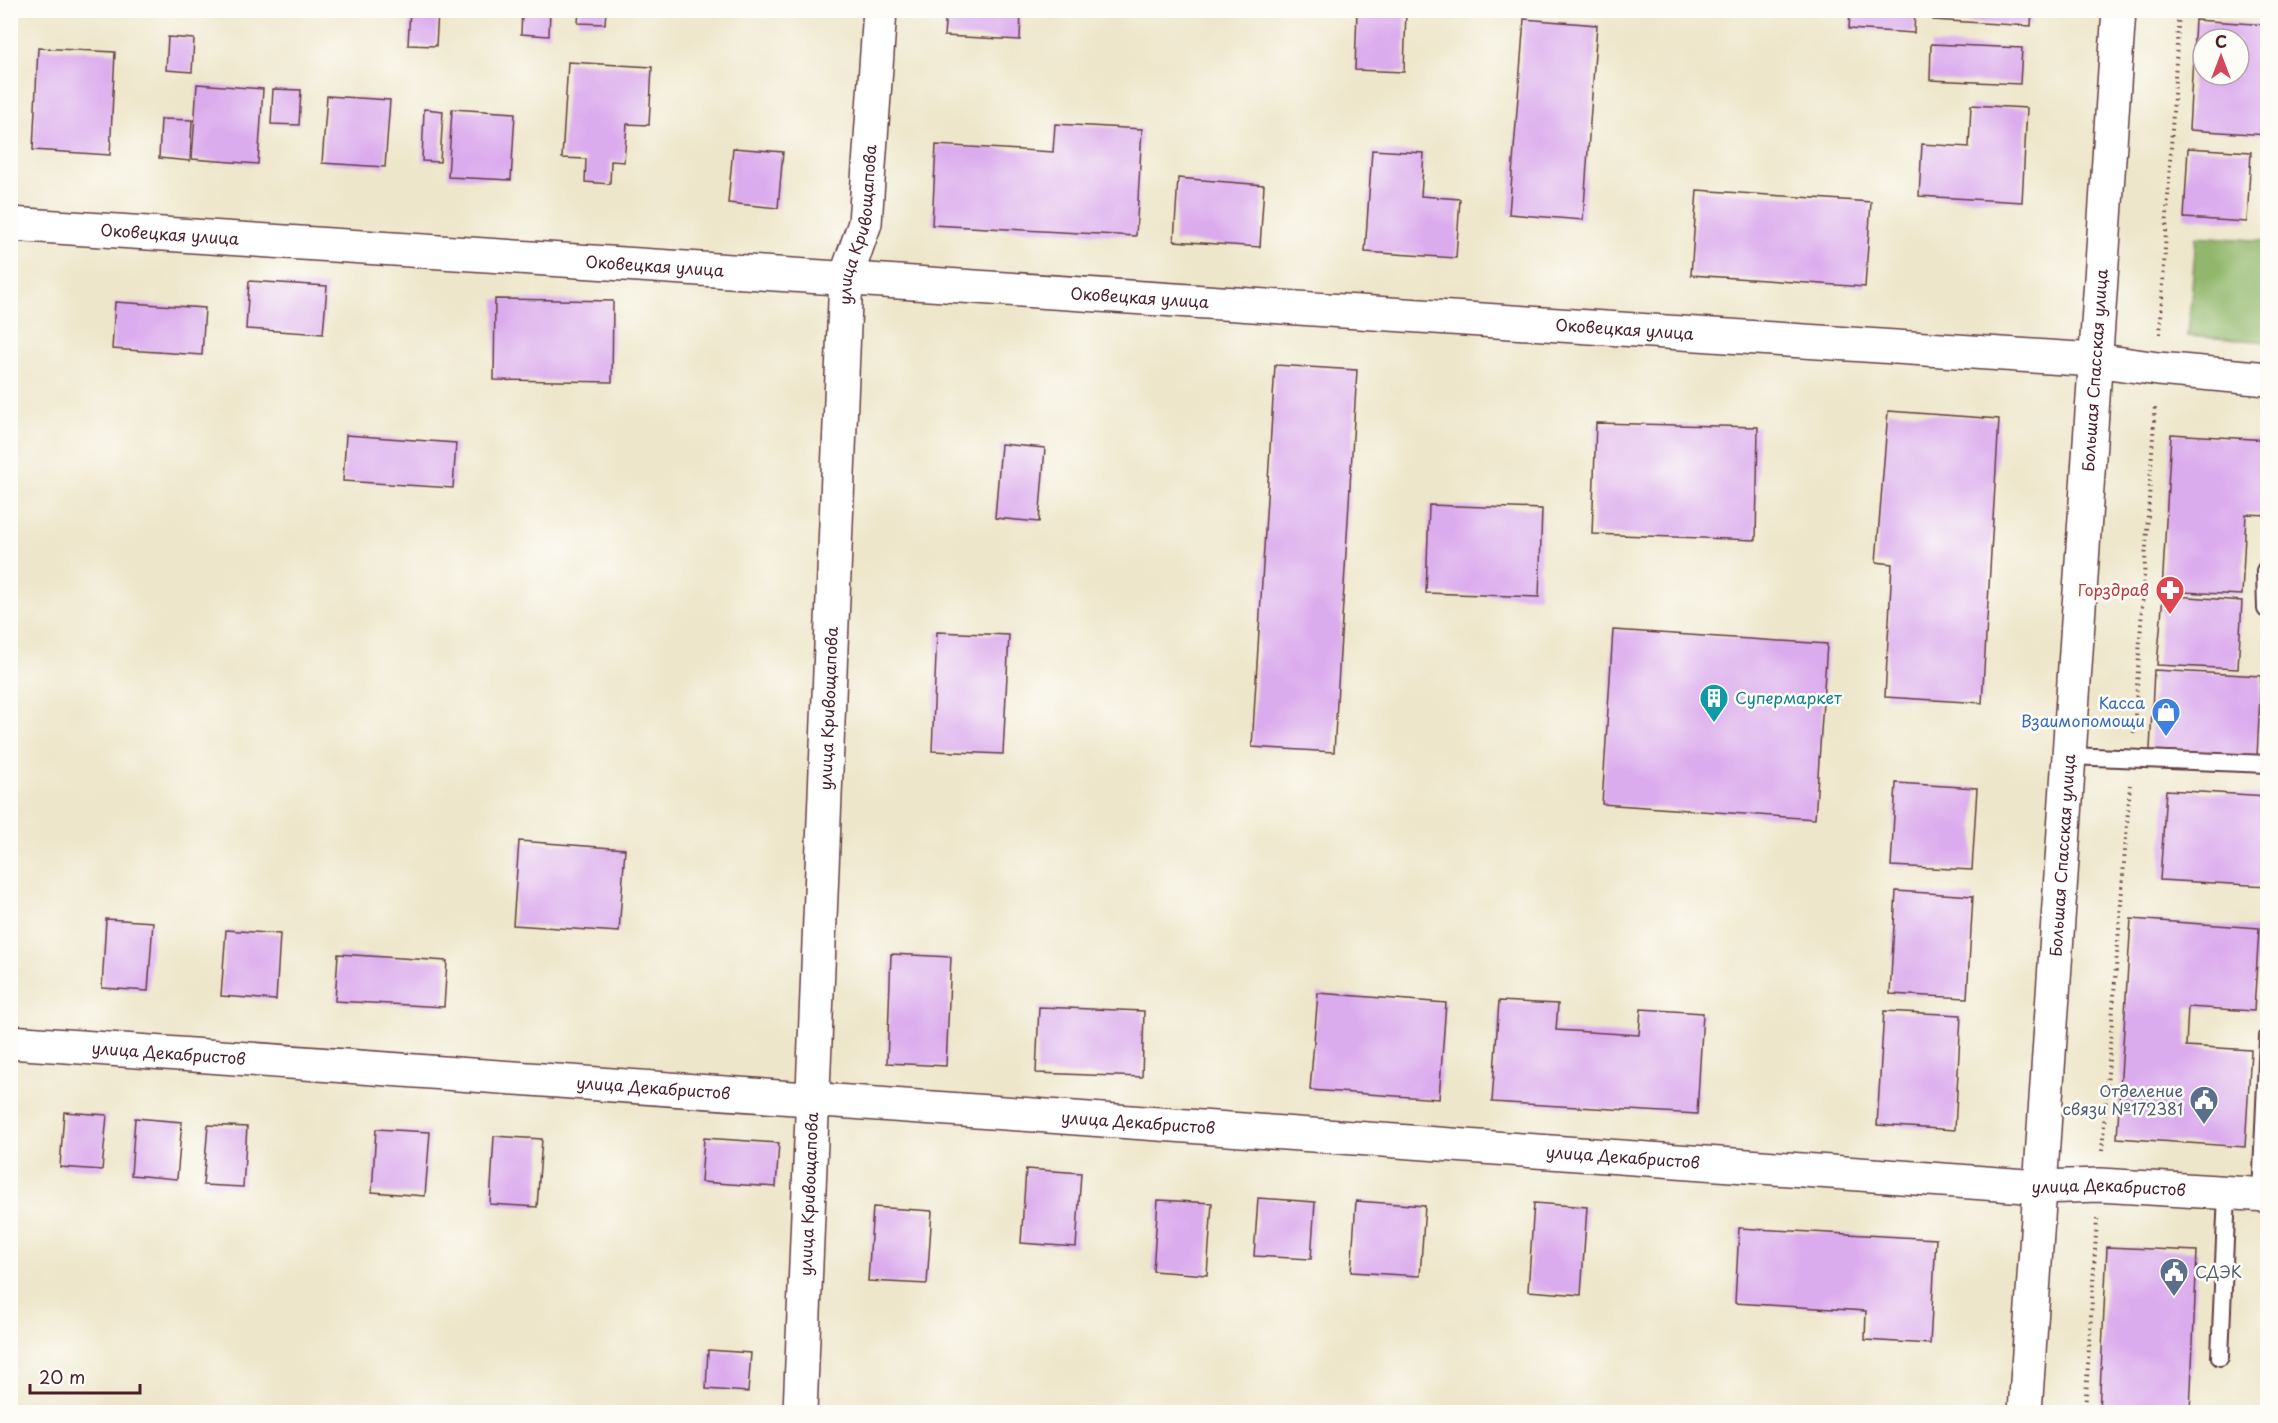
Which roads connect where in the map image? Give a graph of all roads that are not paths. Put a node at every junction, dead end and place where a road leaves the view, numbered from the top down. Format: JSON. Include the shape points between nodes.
{"nodes":[{"id":1,"x":880,"y":10,"type":"edge"},
{"id":2,"x":2119,"y":10,"type":"edge"},
{"id":3,"x":10,"y":224,"type":"edge"},
{"id":4,"x":846,"y":277,"type":"junction"},
{"id":5,"x":2095,"y":360,"type":"junction"},
{"id":6,"x":2268,"y":379,"type":"edge"},
{"id":7,"x":2268,"y":566,"type":"edge"},
{"id":8,"x":2266,"y":609,"type":"edge"},
{"id":9,"x":2069,"y":756,"type":"junction"},
{"id":10,"x":2268,"y":764,"type":"edge"},
{"id":11,"x":2268,"y":1036,"type":"edge"},
{"id":12,"x":10,"y":1042,"type":"edge"},
{"id":13,"x":814,"y":1101,"type":"junction"},
{"id":14,"x":2040,"y":1187,"type":"junction"},
{"id":15,"x":2227,"y":1193,"type":"junction"},
{"id":16,"x":2264,"y":1195,"type":"edge"},
{"id":17,"x":2220,"y":1357,"type":"dead end"},
{"id":18,"x":800,"y":1413,"type":"edge"},
{"id":19,"x":2025,"y":1413,"type":"edge"}],
"edges":[{"from":1,"to":4,"type":"street","name":"улица Кривощапова","via":[[865,223]]},
{"from":2,"to":5,"type":"street","name":"Большая Спасская улица"},
{"from":3,"to":4,"type":"street","name":"Оковецкая улица"},
{"from":4,"to":5,"type":"street","name":"Оковецкая улица"},
{"from":4,"to":13,"type":"street","name":"улица Кривощапова"},
{"from":5,"to":6,"type":"street","name":"Оковецкая улица"},
{"from":5,"to":9,"type":"street","name":"Большая Спасская улица"},
{"from":7,"to":8,"type":"lane"},
{"from":9,"to":10,"type":"lane"},
{"from":9,"to":14,"type":"street","name":"Большая Спасская улица"},
{"from":11,"to":16,"type":"lane"},
{"from":12,"to":13,"type":"street","name":"улица Декабристов"},
{"from":13,"to":14,"type":"street","name":"улица Декабристов"},
{"from":13,"to":18,"type":"street","name":"улица Кривощапова"},
{"from":14,"to":15,"type":"street","name":"улица Декабристов","via":[[2099,1185]]},
{"from":14,"to":19,"type":"street","name":"Большая Спасская улица"},
{"from":15,"to":16,"type":"street","name":"улица Декабристов"},
{"from":15,"to":17,"type":"lane"}]}
